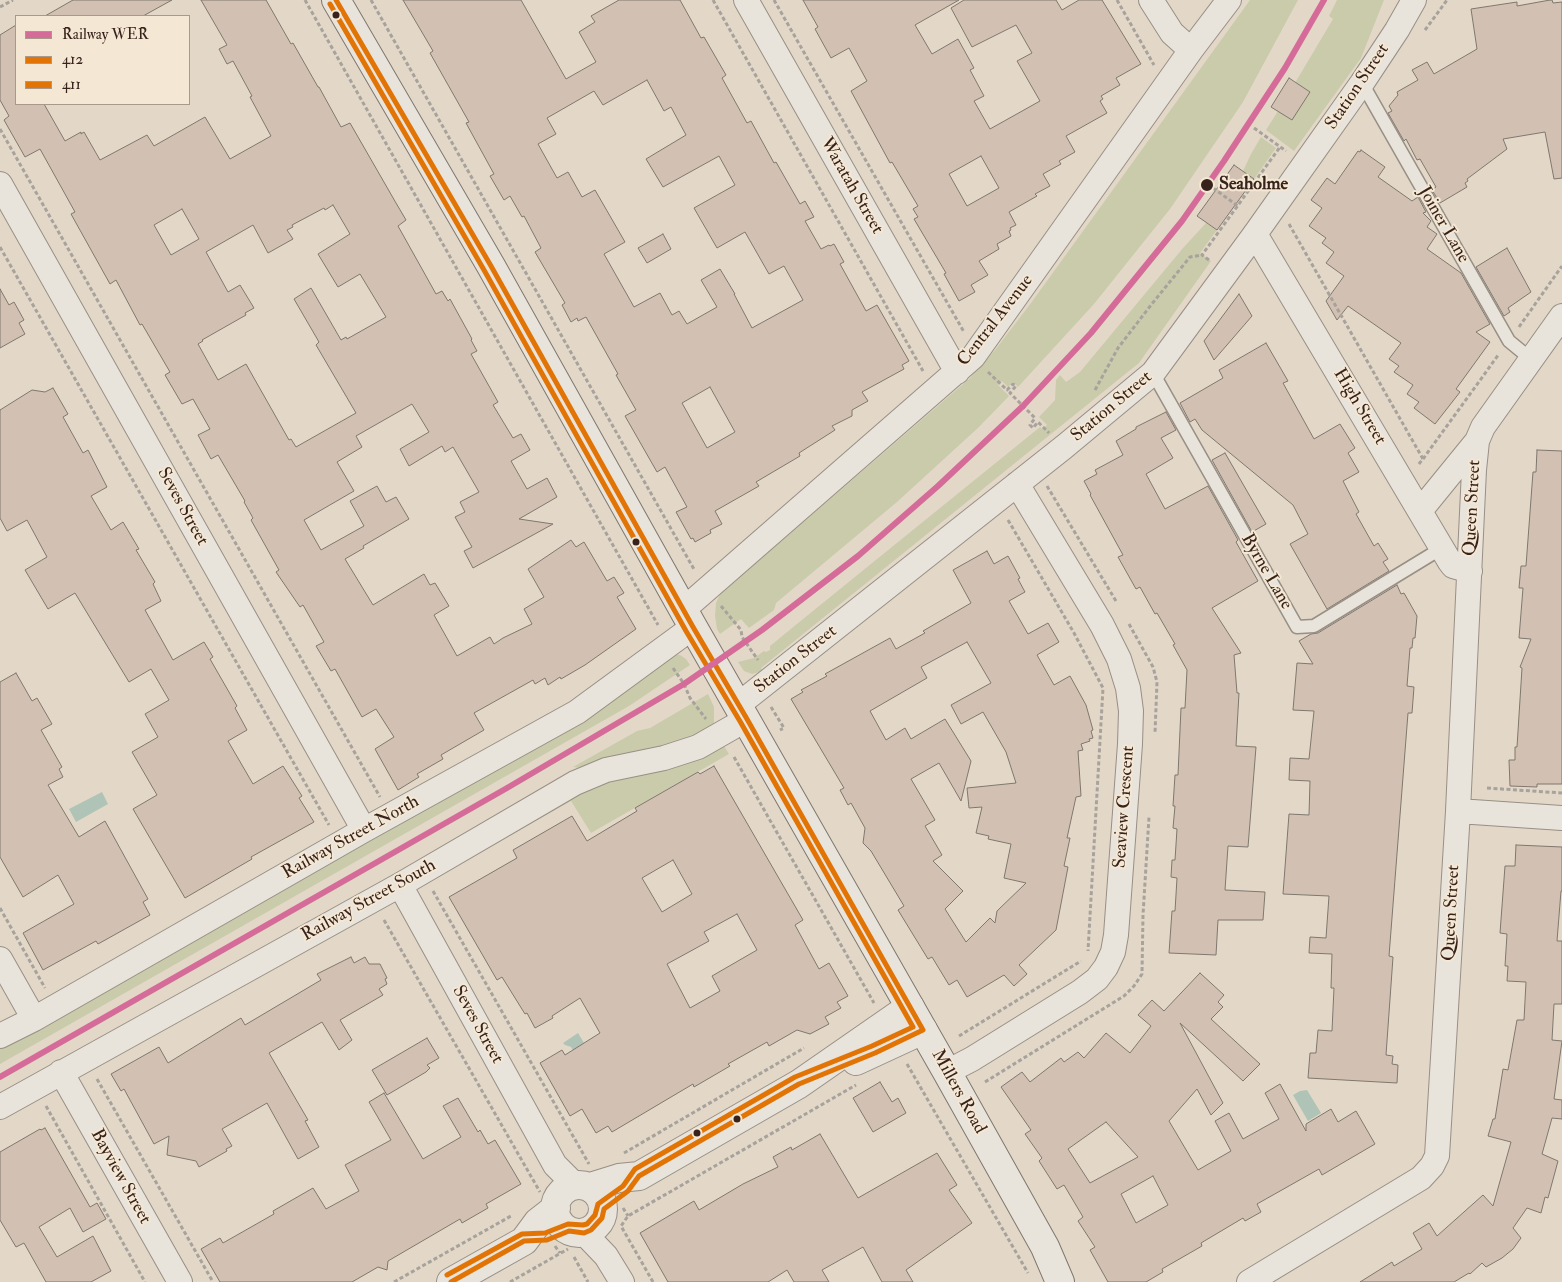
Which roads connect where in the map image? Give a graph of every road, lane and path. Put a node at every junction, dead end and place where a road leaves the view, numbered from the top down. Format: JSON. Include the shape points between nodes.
{"nodes":[{"id":1,"x":13,"y":0,"type":"edge"},
{"id":2,"x":305,"y":0,"type":"edge"},
{"id":3,"x":336,"y":0,"type":"edge"},
{"id":4,"x":371,"y":0,"type":"edge"},
{"id":5,"x":714,"y":0,"type":"edge"},
{"id":6,"x":746,"y":0,"type":"edge"},
{"id":7,"x":774,"y":0,"type":"edge"},
{"id":8,"x":1117,"y":0,"type":"edge"},
{"id":9,"x":1150,"y":0,"type":"edge"},
{"id":10,"x":1229,"y":0,"type":"edge"},
{"id":11,"x":1414,"y":0,"type":"edge"},
{"id":12,"x":0,"y":7,"type":"edge"},
{"id":13,"x":1191,"y":50,"type":"junction"},
{"id":14,"x":1156,"y":70,"type":"dead end"},
{"id":15,"x":1362,"y":83,"type":"junction"},
{"id":16,"x":1254,"y":128,"type":"dead end"},
{"id":17,"x":0,"y":129,"type":"edge"},
{"id":18,"x":0,"y":184,"type":"edge"},
{"id":19,"x":1213,"y":188,"type":"dead end"},
{"id":20,"x":1238,"y":206,"type":"junction"},
{"id":21,"x":1287,"y":222,"type":"dead end"},
{"id":22,"x":1255,"y":234,"type":"junction"},
{"id":23,"x":0,"y":247,"type":"edge"},
{"id":24,"x":1206,"y":250,"type":"dead end"},
{"id":25,"x":1202,"y":255,"type":"dead end"},
{"id":26,"x":1562,"y":266,"type":"edge"},
{"id":27,"x":1562,"y":316,"type":"edge"},
{"id":28,"x":1509,"y":341,"type":"junction"},
{"id":29,"x":1532,"y":360,"type":"junction"},
{"id":30,"x":959,"y":362,"type":"junction"},
{"id":31,"x":1153,"y":373,"type":"junction"},
{"id":32,"x":1088,"y":396,"type":"dead end"},
{"id":33,"x":1054,"y":425,"type":"dead end"},
{"id":34,"x":1047,"y":430,"type":"junction"},
{"id":35,"x":1478,"y":441,"type":"junction"},
{"id":36,"x":1064,"y":447,"type":"junction"},
{"id":37,"x":1424,"y":459,"type":"junction"},
{"id":38,"x":1402,"y":481,"type":"junction"},
{"id":39,"x":1017,"y":484,"type":"junction"},
{"id":40,"x":1420,"y":512,"type":"junction"},
{"id":41,"x":1006,"y":517,"type":"dead end"},
{"id":42,"x":1442,"y":548,"type":"junction"},
{"id":43,"x":703,"y":568,"type":"dead end"},
{"id":44,"x":1470,"y":571,"type":"junction"},
{"id":45,"x":688,"y":619,"type":"junction"},
{"id":46,"x":662,"y":650,"type":"junction"},
{"id":47,"x":770,"y":705,"type":"dead end"},
{"id":48,"x":748,"y":722,"type":"junction"},
{"id":49,"x":720,"y":735,"type":"junction"},
{"id":50,"x":1488,"y":788,"type":"dead end"},
{"id":51,"x":1562,"y":793,"type":"edge"},
{"id":52,"x":385,"y":805,"type":"dead end"},
{"id":53,"x":1458,"y":811,"type":"junction"},
{"id":54,"x":1562,"y":818,"type":"edge"},
{"id":55,"x":329,"y":825,"type":"dead end"},
{"id":56,"x":364,"y":830,"type":"junction"},
{"id":57,"x":429,"y":884,"type":"dead end"},
{"id":58,"x":400,"y":885,"type":"junction"},
{"id":59,"x":0,"y":908,"type":"edge"},
{"id":60,"x":379,"y":912,"type":"dead end"},
{"id":61,"x":0,"y":959,"type":"edge"},
{"id":62,"x":46,"y":989,"type":"dead end"},
{"id":63,"x":916,"y":1018,"type":"junction"},
{"id":64,"x":34,"y":1019,"type":"junction"},
{"id":65,"x":0,"y":1036,"type":"edge"},
{"id":66,"x":959,"y":1036,"type":"dead end"},
{"id":67,"x":809,"y":1046,"type":"dead end"},
{"id":68,"x":61,"y":1072,"type":"junction"},
{"id":69,"x":947,"y":1072,"type":"junction"},
{"id":70,"x":94,"y":1074,"type":"dead end"},
{"id":71,"x":861,"y":1082,"type":"dead end"},
{"id":72,"x":44,"y":1103,"type":"dead end"},
{"id":73,"x":0,"y":1107,"type":"edge"},
{"id":74,"x":616,"y":1157,"type":"dead end"},
{"id":75,"x":581,"y":1211,"type":"junction"},
{"id":76,"x":515,"y":1214,"type":"dead end"},
{"id":77,"x":1045,"y":1247,"type":"junction"},
{"id":78,"x":145,"y":1282,"type":"edge"},
{"id":79,"x":180,"y":1282,"type":"edge"},
{"id":80,"x":213,"y":1282,"type":"edge"},
{"id":81,"x":394,"y":1282,"type":"edge"},
{"id":82,"x":451,"y":1282,"type":"edge"},
{"id":83,"x":510,"y":1282,"type":"edge"},
{"id":84,"x":588,"y":1282,"type":"edge"},
{"id":85,"x":622,"y":1282,"type":"edge"},
{"id":86,"x":654,"y":1282,"type":"edge"},
{"id":87,"x":1060,"y":1282,"type":"edge"},
{"id":88,"x":1072,"y":1282,"type":"edge"},
{"id":89,"x":1249,"y":1282,"type":"edge"}],
"edges":[{"from":1,"to":12,"type":"path"},
{"from":2,"to":46,"type":"path","via":[[659,624],[650,631]]},
{"from":3,"to":45,"type":"main road","name":"Millers Road","via":[[491,266]]},
{"from":4,"to":43,"type":"path","via":[[696,574]]},
{"from":5,"to":30,"type":"path","via":[[926,376]]},
{"from":6,"to":30,"type":"street","name":"Waratah Street"},
{"from":7,"to":30,"type":"path","via":[[966,336]]},
{"from":8,"to":14,"type":"path"},
{"from":9,"to":13,"type":"street","via":[[1172,33]]},
{"from":10,"to":13,"type":"street","name":"Central Avenue"},
{"from":11,"to":15,"type":"street","name":"Station Street"},
{"from":13,"to":30,"type":"street","name":"Central Avenue"},
{"from":15,"to":22,"type":"street","name":"Station Street"},
{"from":15,"to":28,"type":"lane","name":"Joiner Lane"},
{"from":16,"to":20,"type":"path","via":[[1280,147]]},
{"from":17,"to":52,"type":"path"},
{"from":18,"to":56,"type":"street","name":"Seves Street"},
{"from":19,"to":20,"type":"path"},
{"from":20,"to":24,"type":"path"},
{"from":21,"to":37,"type":"path"},
{"from":22,"to":31,"type":"street","name":"Station Street"},
{"from":22,"to":38,"type":"street","name":"High Street"},
{"from":23,"to":55,"type":"path"},
{"from":25,"to":32,"type":"path","via":[[1190,257],[1151,305],[1118,348],[1095,390]]},
{"from":26,"to":28,"type":"path"},
{"from":27,"to":29,"type":"street","name":"Queen Street"},
{"from":28,"to":29,"type":"lane","name":"Joiner Lane"},
{"from":28,"to":37,"type":"path"},
{"from":29,"to":35,"type":"street","name":"Queen Street","via":[[1483,427]]},
{"from":30,"to":34,"type":"path","via":[[1007,390],[1013,384],[1016,386],[1010,393],[1035,418],[1030,424],[1032,428],[1038,422]]},
{"from":30,"to":45,"type":"street","name":"Central Avenue"},
{"from":31,"to":36,"type":"street","name":"Station Street"},
{"from":31,"to":42,"type":"lane","name":"Byrne Lane","via":[[1297,627],[1314,626]]},
{"from":33,"to":34,"type":"path"},
{"from":34,"to":36,"type":"path"},
{"from":35,"to":40,"type":"street","name":"Queen Street"},
{"from":35,"to":44,"type":"street","name":"Queen Street"},
{"from":36,"to":39,"type":"street","name":"Station Street"},
{"from":37,"to":38,"type":"path"},
{"from":38,"to":40,"type":"street","name":"High Street"},
{"from":39,"to":48,"type":"street","name":"Station Street"},
{"from":39,"to":69,"type":"street","name":"Seaview Crescent","via":[[1102,625],[1119,659],[1128,688],[1130,744],[1116,935],[1113,952],[1097,979]]},
{"from":40,"to":42,"type":"street","name":"High Street"},
{"from":41,"to":66,"type":"path","via":[[1103,688],[1087,957]]},
{"from":42,"to":44,"type":"street","name":"High Street","via":[[1453,566]]},
{"from":44,"to":53,"type":"street","name":"Queen Street"},
{"from":45,"to":46,"type":"street","name":"Railway Street North"},
{"from":45,"to":48,"type":"main road","name":"Millers Road"},
{"from":46,"to":49,"type":"path","via":[[690,698]]},
{"from":46,"to":56,"type":"street","name":"Railway Street North","via":[[577,712]]},
{"from":47,"to":48,"type":"path","via":[[784,728]]},
{"from":48,"to":49,"type":"street","name":"Railway Street South"},
{"from":48,"to":49,"type":"path","via":[[734,757]]},
{"from":48,"to":63,"type":"main road","name":"Millers Road"},
{"from":49,"to":58,"type":"street","name":"Railway Street South","via":[[698,747],[664,758],[592,775]]},
{"from":50,"to":51,"type":"path"},
{"from":53,"to":54,"type":"street"},
{"from":53,"to":89,"type":"street","name":"Queen Street","via":[[1437,1156],[1421,1178]]},
{"from":56,"to":64,"type":"street","name":"Railway Street North"},
{"from":57,"to":75,"type":"path","via":[[589,1164]]},
{"from":58,"to":68,"type":"street","name":"Railway Street South"},
{"from":58,"to":75,"type":"street","name":"Seves Street"},
{"from":59,"to":62,"type":"path"},
{"from":60,"to":75,"type":"path","via":[[540,1192]]},
{"from":61,"to":64,"type":"street"},
{"from":63,"to":69,"type":"main road","name":"Millers Road"},
{"from":63,"to":75,"type":"main road","via":[[875,1053],[799,1084],[639,1176],[602,1182]]},
{"from":64,"to":65,"type":"street","name":"Railway Street North"},
{"from":67,"to":74,"type":"path"},
{"from":68,"to":73,"type":"street","name":"Railway Street South"},
{"from":68,"to":79,"type":"street","name":"Bayview Street"},
{"from":69,"to":77,"type":"main road","name":"Millers Road"},
{"from":70,"to":80,"type":"path"},
{"from":71,"to":75,"type":"path"},
{"from":72,"to":78,"type":"path"},
{"from":75,"to":82,"type":"main road","via":[[538,1222],[524,1240]]},
{"from":75,"to":83,"type":"path"},
{"from":75,"to":84,"type":"path","via":[[569,1248]]},
{"from":75,"to":85,"type":"street","name":"Seves Street","via":[[602,1235],[606,1256]]},
{"from":75,"to":86,"type":"path","via":[[621,1226]]},
{"from":76,"to":81,"type":"path"},
{"from":77,"to":87,"type":"main road","name":"Millers Road"},
{"from":77,"to":88,"type":"main road","name":"Millers Road"}]}
